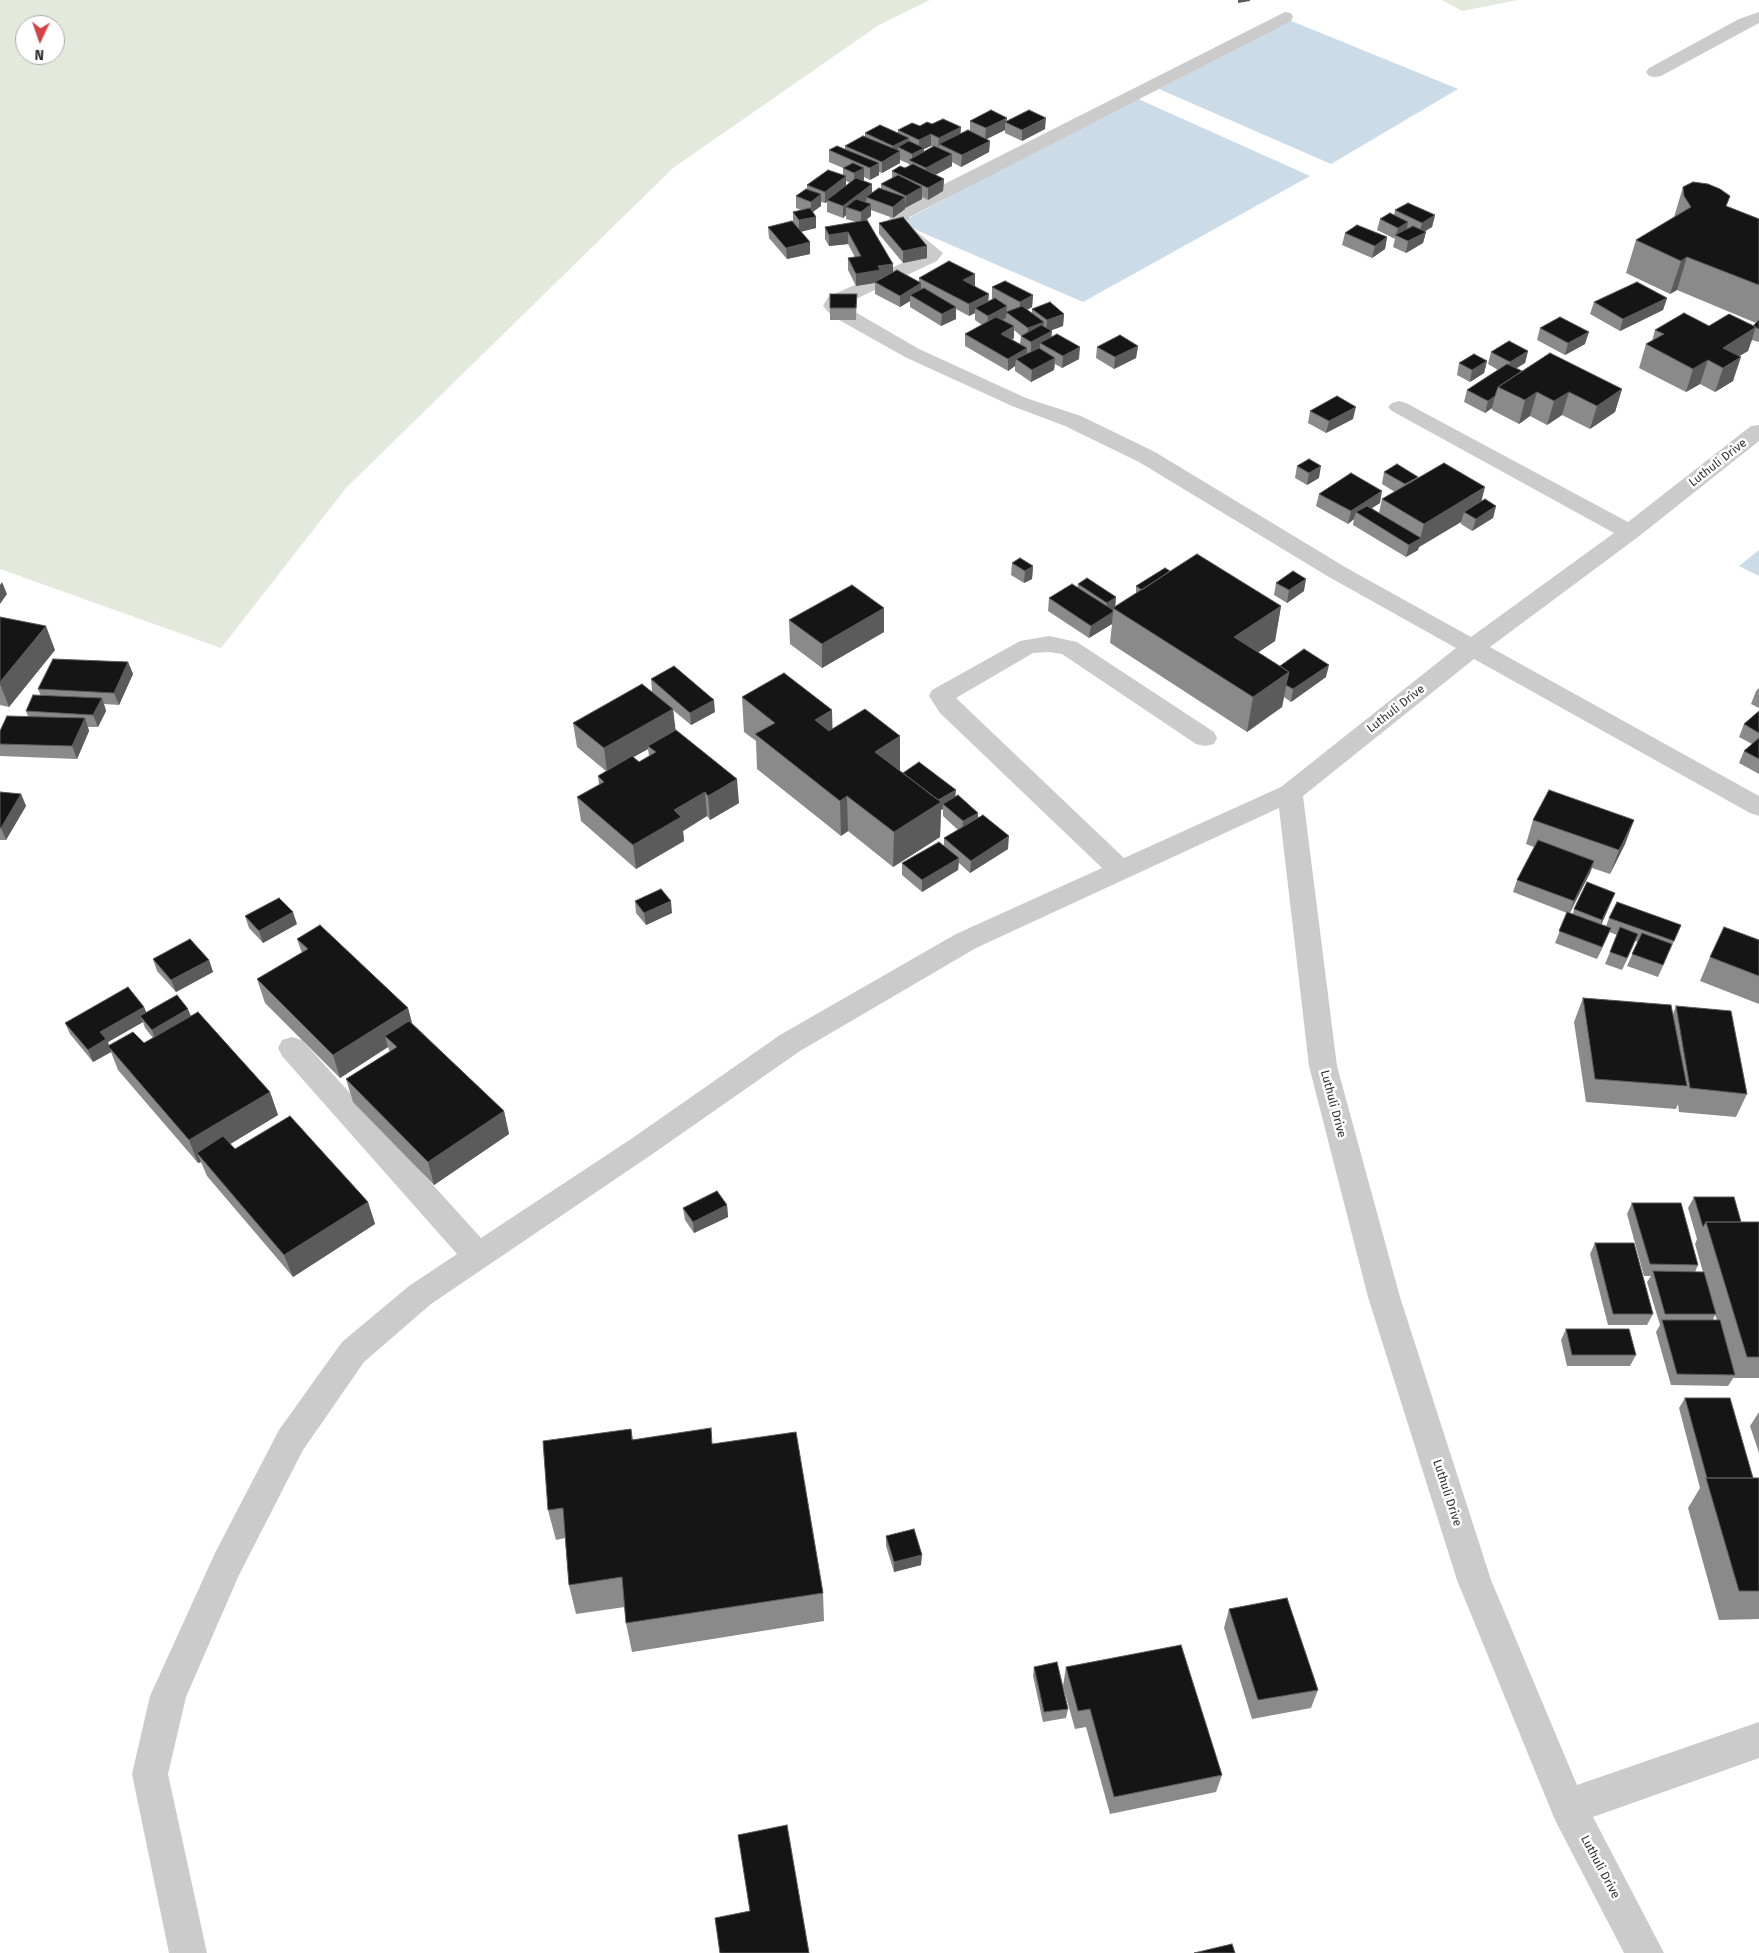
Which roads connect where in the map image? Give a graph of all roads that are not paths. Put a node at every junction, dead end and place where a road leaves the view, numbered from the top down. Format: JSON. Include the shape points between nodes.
{"nodes":[{"id":1,"x":1285,"y":17,"type":"dead end"},
{"id":2,"x":1759,"y":17,"type":"edge"},
{"id":3,"x":1656,"y":72,"type":"dead end"},
{"id":4,"x":1399,"y":407,"type":"dead end"},
{"id":5,"x":1759,"y":431,"type":"edge"},
{"id":6,"x":1630,"y":532,"type":"junction"},
{"id":7,"x":1472,"y":648,"type":"junction"},
{"id":8,"x":1205,"y":738,"type":"dead end"},
{"id":9,"x":1290,"y":793,"type":"junction"},
{"id":10,"x":1759,"y":808,"type":"edge"},
{"id":11,"x":1121,"y":870,"type":"junction"},
{"id":12,"x":292,"y":1048,"type":"dead end"},
{"id":13,"x":478,"y":1256,"type":"junction"},
{"id":14,"x":1759,"y":1740,"type":"edge"},
{"id":15,"x":1568,"y":1807,"type":"junction"},
{"id":16,"x":188,"y":1953,"type":"edge"},
{"id":17,"x":1645,"y":1953,"type":"edge"}],
"edges":[{"from":1,"to":7,"type":"street","via":[[902,213],[896,224],[933,253],[835,301],[833,306],[912,353],[1019,402],[1073,421],[1147,457],[1336,572]]},
{"from":2,"to":3,"type":"street"},
{"from":4,"to":6,"type":"street"},
{"from":5,"to":6,"type":"street","name":"Luthuli Drive"},
{"from":6,"to":7,"type":"street","name":"Luthuli Drive"},
{"from":7,"to":9,"type":"street","name":"Luthuli Drive"},
{"from":7,"to":10,"type":"street"},
{"from":8,"to":11,"type":"street","via":[[1070,648],[1048,644],[1028,646],[941,696]]},
{"from":9,"to":11,"type":"street"},
{"from":9,"to":15,"type":"street","name":"Luthuli Drive","via":[[1323,1066],[1384,1297],[1474,1580]]},
{"from":11,"to":13,"type":"street","via":[[966,942],[790,1042]]},
{"from":12,"to":13,"type":"street"},
{"from":13,"to":16,"type":"street","via":[[420,1295],[347,1360],[291,1440],[228,1564],[168,1696],[150,1774]]},
{"from":14,"to":15,"type":"street"},
{"from":15,"to":17,"type":"street","name":"Luthuli Drive"}]}
